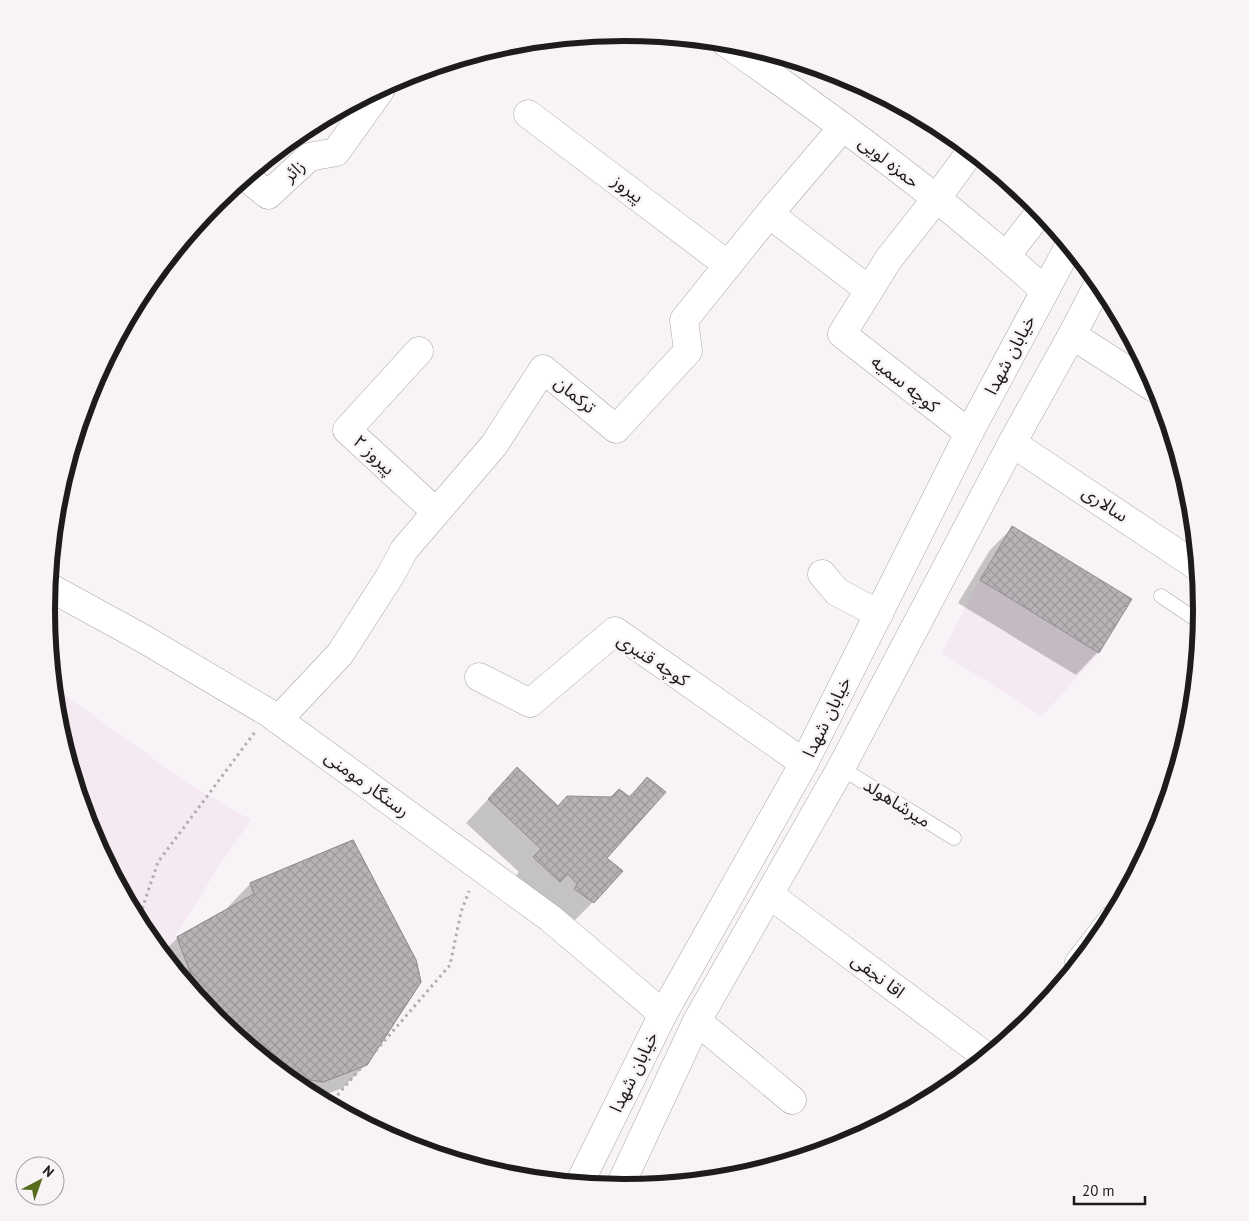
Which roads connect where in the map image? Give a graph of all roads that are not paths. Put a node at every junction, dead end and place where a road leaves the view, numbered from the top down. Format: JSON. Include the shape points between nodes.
{"nodes":[{"id":1,"x":742,"y":53,"type":"edge"},
{"id":2,"x":372,"y":101,"type":"edge"},
{"id":3,"x":528,"y":114,"type":"dead end"},
{"id":4,"x":843,"y":127,"type":"junction"},
{"id":5,"x":967,"y":156,"type":"edge"},
{"id":6,"x":251,"y":181,"type":"edge"},
{"id":7,"x":936,"y":199,"type":"junction"},
{"id":8,"x":769,"y":214,"type":"junction"},
{"id":9,"x":1036,"y":218,"type":"edge"},
{"id":10,"x":1066,"y":252,"type":"edge"},
{"id":11,"x":1006,"y":256,"type":"junction"},
{"id":12,"x":728,"y":265,"type":"junction"},
{"id":13,"x":868,"y":290,"type":"junction"},
{"id":14,"x":1045,"y":291,"type":"junction"},
{"id":15,"x":1096,"y":291,"type":"edge"},
{"id":16,"x":1072,"y":335,"type":"junction"},
{"id":17,"x":419,"y":351,"type":"dead end"},
{"id":18,"x":1145,"y":381,"type":"edge"},
{"id":19,"x":969,"y":433,"type":"junction"},
{"id":20,"x":1012,"y":443,"type":"junction"},
{"id":21,"x":436,"y":512,"type":"junction"},
{"id":22,"x":1192,"y":563,"type":"edge"},
{"id":23,"x":822,"y":574,"type":"dead end"},
{"id":24,"x":56,"y":591,"type":"edge"},
{"id":25,"x":1161,"y":596,"type":"dead end"},
{"id":26,"x":878,"y":614,"type":"junction"},
{"id":27,"x":1194,"y":618,"type":"edge"},
{"id":28,"x":479,"y":677,"type":"dead end"},
{"id":29,"x":274,"y":717,"type":"junction"},
{"id":30,"x":804,"y":763,"type":"junction"},
{"id":31,"x":841,"y":768,"type":"junction"},
{"id":32,"x":954,"y":838,"type":"dead end"},
{"id":33,"x":770,"y":895,"type":"junction"},
{"id":34,"x":663,"y":1014,"type":"junction"},
{"id":35,"x":698,"y":1021,"type":"junction"},
{"id":36,"x":982,"y":1053,"type":"edge"},
{"id":37,"x":792,"y":1100,"type":"dead end"},
{"id":38,"x":581,"y":1178,"type":"edge"},
{"id":39,"x":623,"y":1180,"type":"edge"}],
"edges":[{"from":1,"to":4,"type":"street","name":"حمزه لویی"},
{"from":2,"to":6,"type":"street","name":"زائر","via":[[336,152],[309,156],[268,195]]},
{"from":3,"to":12,"type":"street","name":"پیروز"},
{"from":4,"to":7,"type":"street","name":"حمزه لویی"},
{"from":4,"to":8,"type":"street","name":"ترکمان"},
{"from":5,"to":7,"type":"street"},
{"from":7,"to":11,"type":"street","name":"حمزه لویی"},
{"from":7,"to":13,"type":"street"},
{"from":8,"to":12,"type":"street","name":"ترکمان"},
{"from":8,"to":13,"type":"street"},
{"from":9,"to":11,"type":"street"},
{"from":10,"to":14,"type":"street","name":"خیابان شهدا"},
{"from":11,"to":14,"type":"street","name":"حمزه لویی"},
{"from":12,"to":21,"type":"street","name":"ترکمان","via":[[684,320],[688,350],[616,429],[543,369],[494,445]]},
{"from":13,"to":19,"type":"street","name":"کوچه سمیه","via":[[842,334]]},
{"from":14,"to":19,"type":"street","name":"خیابان شهدا"},
{"from":15,"to":16,"type":"street","name":"خیابان شهدا"},
{"from":16,"to":18,"type":"street"},
{"from":16,"to":20,"type":"street","name":"خیابان شهدا"},
{"from":17,"to":21,"type":"street","name":"پیروز ۲","via":[[347,430]]},
{"from":19,"to":26,"type":"street","name":"خیابان شهدا"},
{"from":20,"to":22,"type":"street","name":"سالاری"},
{"from":20,"to":31,"type":"street","name":"خیابان شهدا"},
{"from":21,"to":29,"type":"street","name":"ترکمان","via":[[404,550],[340,654]]},
{"from":23,"to":26,"type":"street","via":[[837,592]]},
{"from":24,"to":29,"type":"street","name":"رستگار مومنی"},
{"from":25,"to":27,"type":"lane"},
{"from":26,"to":30,"type":"street","name":"خیابان شهدا"},
{"from":28,"to":30,"type":"street","name":"کوچه قنبری","via":[[530,703],[615,632]]},
{"from":29,"to":34,"type":"street","name":"رستگار مومنی","via":[[550,918]]},
{"from":30,"to":34,"type":"street","name":"خیابان شهدا"},
{"from":31,"to":32,"type":"lane","name":"میرشاهولد"},
{"from":31,"to":33,"type":"street","name":"خیابان شهدا"},
{"from":33,"to":35,"type":"street","name":"خیابان شهدا"},
{"from":33,"to":36,"type":"street","name":"اقا نجفی"},
{"from":34,"to":38,"type":"street","name":"خیابان شهدا"},
{"from":35,"to":37,"type":"street"},
{"from":35,"to":39,"type":"street","name":"خیابان شهدا"}]}
